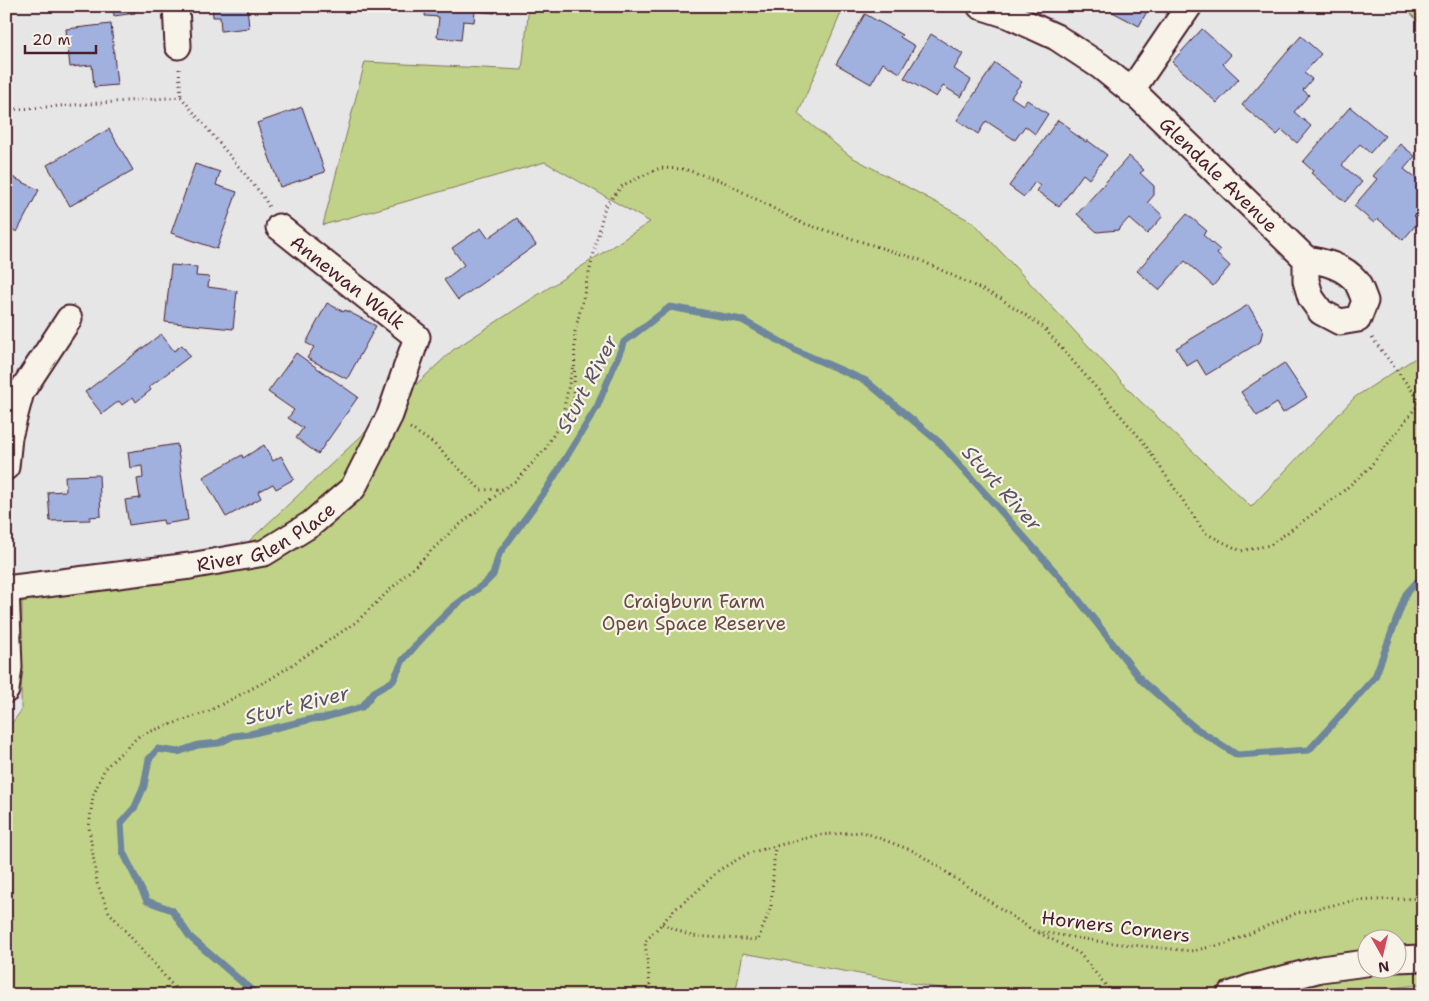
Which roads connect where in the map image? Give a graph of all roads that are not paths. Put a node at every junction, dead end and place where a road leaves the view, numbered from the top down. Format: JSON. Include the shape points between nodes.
{"nodes":[{"id":1,"x":176,"y":6,"type":"edge"},
{"id":2,"x":980,"y":6,"type":"edge"},
{"id":3,"x":1189,"y":6,"type":"edge"},
{"id":4,"x":178,"y":46,"type":"dead end"},
{"id":5,"x":1131,"y":91,"type":"junction"},
{"id":6,"x":279,"y":228,"type":"road end"},
{"id":7,"x":1306,"y":259,"type":"junction"},
{"id":8,"x":69,"y":319,"type":"dead end"},
{"id":9,"x":417,"y":337,"type":"joint"},
{"id":10,"x":6,"y":467,"type":"edge"},
{"id":11,"x":6,"y":587,"type":"edge"},
{"id":12,"x":6,"y":690,"type":"edge"},
{"id":13,"x":1423,"y":958,"type":"edge"},
{"id":14,"x":1406,"y":959,"type":"edge"},
{"id":15,"x":1356,"y":964,"type":"edge"},
{"id":16,"x":1230,"y":995,"type":"edge"}],
"edges":[{"from":1,"to":4,"type":"street"},
{"from":2,"to":5,"type":"street","name":"Glendale Avenue","via":[[1056,37]]},
{"from":3,"to":5,"type":"street"},
{"from":5,"to":7,"type":"street","name":"Glendale Avenue"},
{"from":6,"to":9,"type":"street","name":"Annewan Walk"},
{"from":7,"to":7,"type":"street","via":[[1310,298],[1321,312],[1340,322],[1358,319],[1365,301],[1357,283],[1343,269]]},
{"from":8,"to":10,"type":"street","via":[[21,392],[9,437]]},
{"from":9,"to":11,"type":"street","name":"River Glen Place","via":[[390,415],[353,488],[311,524],[264,553],[190,566]]},
{"from":11,"to":12,"type":"street","via":[[10,667]]},
{"from":13,"to":14,"type":"street"},
{"from":15,"to":16,"type":"street","via":[[1321,969]]}]}
